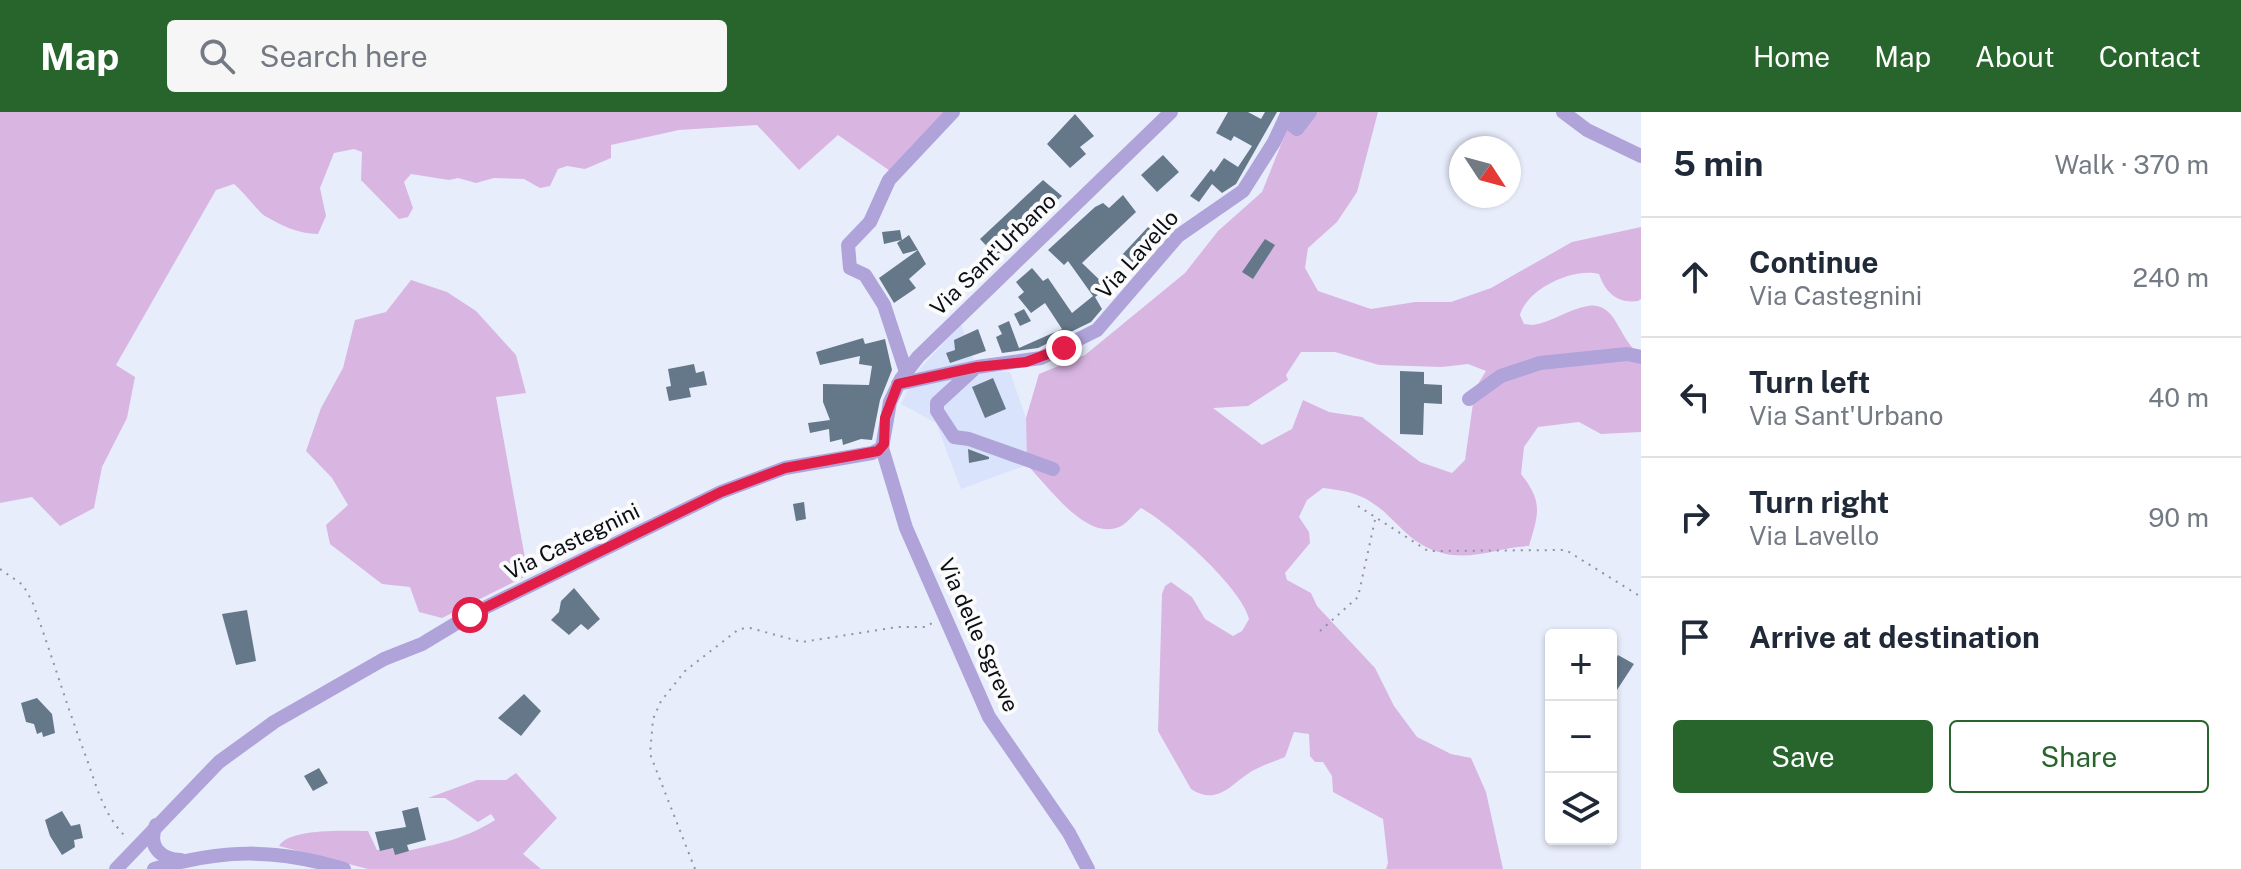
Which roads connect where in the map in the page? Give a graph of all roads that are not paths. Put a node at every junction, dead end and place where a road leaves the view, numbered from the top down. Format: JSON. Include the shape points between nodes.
{"nodes":[{"id":1,"x":953,"y":112,"type":"edge"},
{"id":2,"x":1171,"y":112,"type":"edge"},
{"id":3,"x":1288,"y":112,"type":"edge"},
{"id":4,"x":1296,"y":112,"type":"edge"},
{"id":5,"x":1310,"y":112,"type":"edge"},
{"id":6,"x":1563,"y":112,"type":"edge"},
{"id":7,"x":1641,"y":156,"type":"edge"},
{"id":8,"x":1641,"y":357,"type":"edge"},
{"id":9,"x":977,"y":367,"type":"junction"},
{"id":10,"x":902,"y":378,"type":"junction"},
{"id":11,"x":1469,"y":399,"type":"dead end"},
{"id":12,"x":882,"y":448,"type":"junction"},
{"id":13,"x":1053,"y":469,"type":"dead end"},
{"id":14,"x":156,"y":824,"type":"junction"},
{"id":15,"x":183,"y":860,"type":"junction"},
{"id":16,"x":116,"y":869,"type":"edge"},
{"id":17,"x":154,"y":869,"type":"edge"},
{"id":18,"x":344,"y":869,"type":"edge"},
{"id":19,"x":1088,"y":869,"type":"edge"}],
"edges":[{"from":1,"to":10,"type":"street","via":[[889,180],[876,211],[846,254],[850,268],[865,275],[884,305]]},
{"from":2,"to":10,"type":"street","name":"Via Sant'Urbano"},
{"from":3,"to":9,"type":"street","name":"Via Lavello","via":[[1243,191],[1178,236],[1097,330],[1041,358]]},
{"from":4,"to":5,"type":"street","via":[[1292,125],[1298,129]]},
{"from":6,"to":7,"type":"street"},
{"from":8,"to":11,"type":"street","via":[[1540,363],[1501,376]]},
{"from":9,"to":10,"type":"street","name":"Via Lavello"},
{"from":9,"to":13,"type":"street","via":[[937,403],[948,430],[956,438]]},
{"from":10,"to":12,"type":"street","name":"Via Sant'Urbano","via":[[885,418]]},
{"from":12,"to":14,"type":"street","name":"Via Castegnini","via":[[785,468],[721,492],[384,659],[255,735]]},
{"from":12,"to":19,"type":"street","name":"Via delle Sgreve","via":[[906,528],[989,717]]},
{"from":14,"to":15,"type":"street","via":[[152,839],[157,851]]},
{"from":14,"to":16,"type":"street","name":"Via Castegnini"},
{"from":15,"to":17,"type":"street"},
{"from":15,"to":18,"type":"street","via":[[267,852]]}]}
